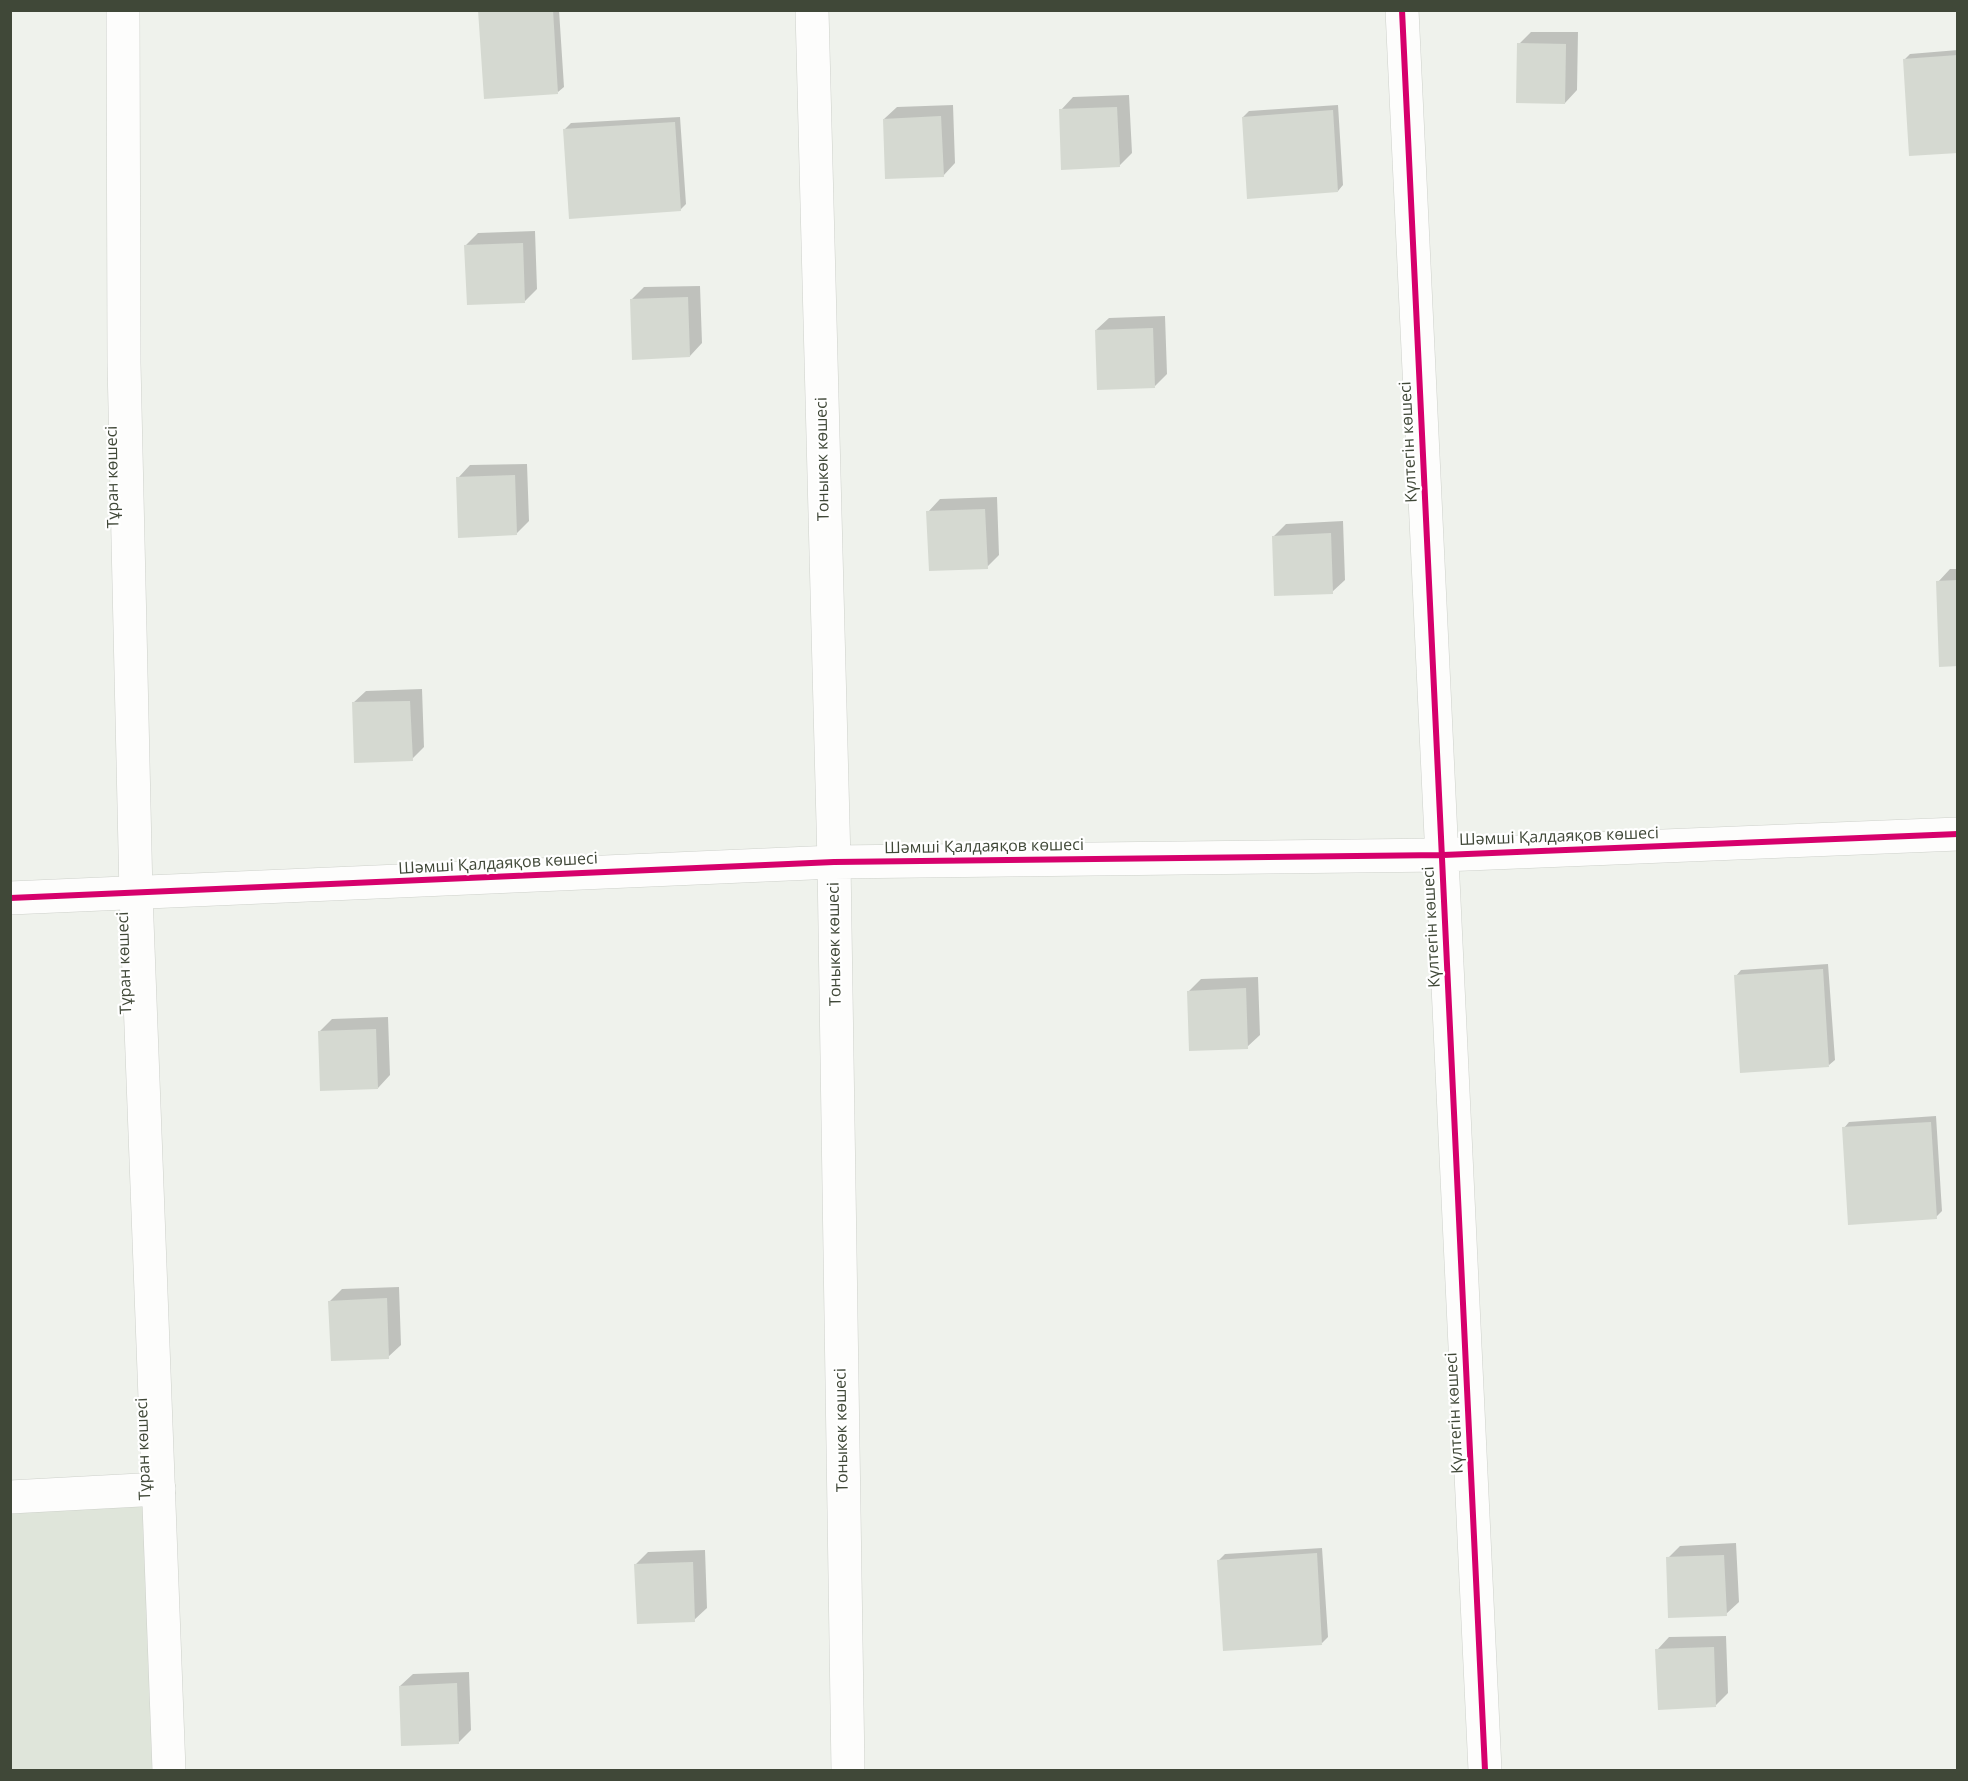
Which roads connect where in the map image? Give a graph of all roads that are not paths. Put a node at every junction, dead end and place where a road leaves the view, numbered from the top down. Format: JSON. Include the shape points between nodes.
{"nodes":[{"id":1,"x":123,"y":10,"type":"edge"},
{"id":2,"x":812,"y":10,"type":"edge"},
{"id":3,"x":1402,"y":10,"type":"edge"},
{"id":4,"x":1958,"y":834,"type":"edge"},
{"id":5,"x":1443,"y":855,"type":"junction"},
{"id":6,"x":834,"y":862,"type":"junction"},
{"id":7,"x":136,"y":894,"type":"junction"},
{"id":8,"x":10,"y":898,"type":"edge"},
{"id":9,"x":159,"y":1490,"type":"junction"},
{"id":10,"x":10,"y":1497,"type":"edge"},
{"id":11,"x":169,"y":1770,"type":"edge"},
{"id":12,"x":848,"y":1770,"type":"edge"},
{"id":13,"x":1485,"y":1770,"type":"edge"}],
"edges":[{"from":1,"to":7,"type":"street","name":"Тұран көшесі","via":[[125,375]]},
{"from":2,"to":6,"type":"street","name":"Тоныкөк көшесі"},
{"from":3,"to":5,"type":"street","name":"Күлтегін көшесі"},
{"from":4,"to":5,"type":"street","name":"Шәмші Қалдаяқов көшесі"},
{"from":5,"to":6,"type":"street","name":"Шәмші Қалдаяқов көшесі"},
{"from":5,"to":13,"type":"street","name":"Күлтегін көшесі"},
{"from":6,"to":7,"type":"street","name":"Шәмші Қалдаяқов көшесі"},
{"from":6,"to":12,"type":"street","name":"Тоныкөк көшесі"},
{"from":7,"to":8,"type":"street","name":"Шәмші Қалдаяқов көшесі"},
{"from":7,"to":9,"type":"street","name":"Тұран көшесі"},
{"from":9,"to":10,"type":"street"},
{"from":9,"to":11,"type":"street","name":"Тұран көшесі"}]}
